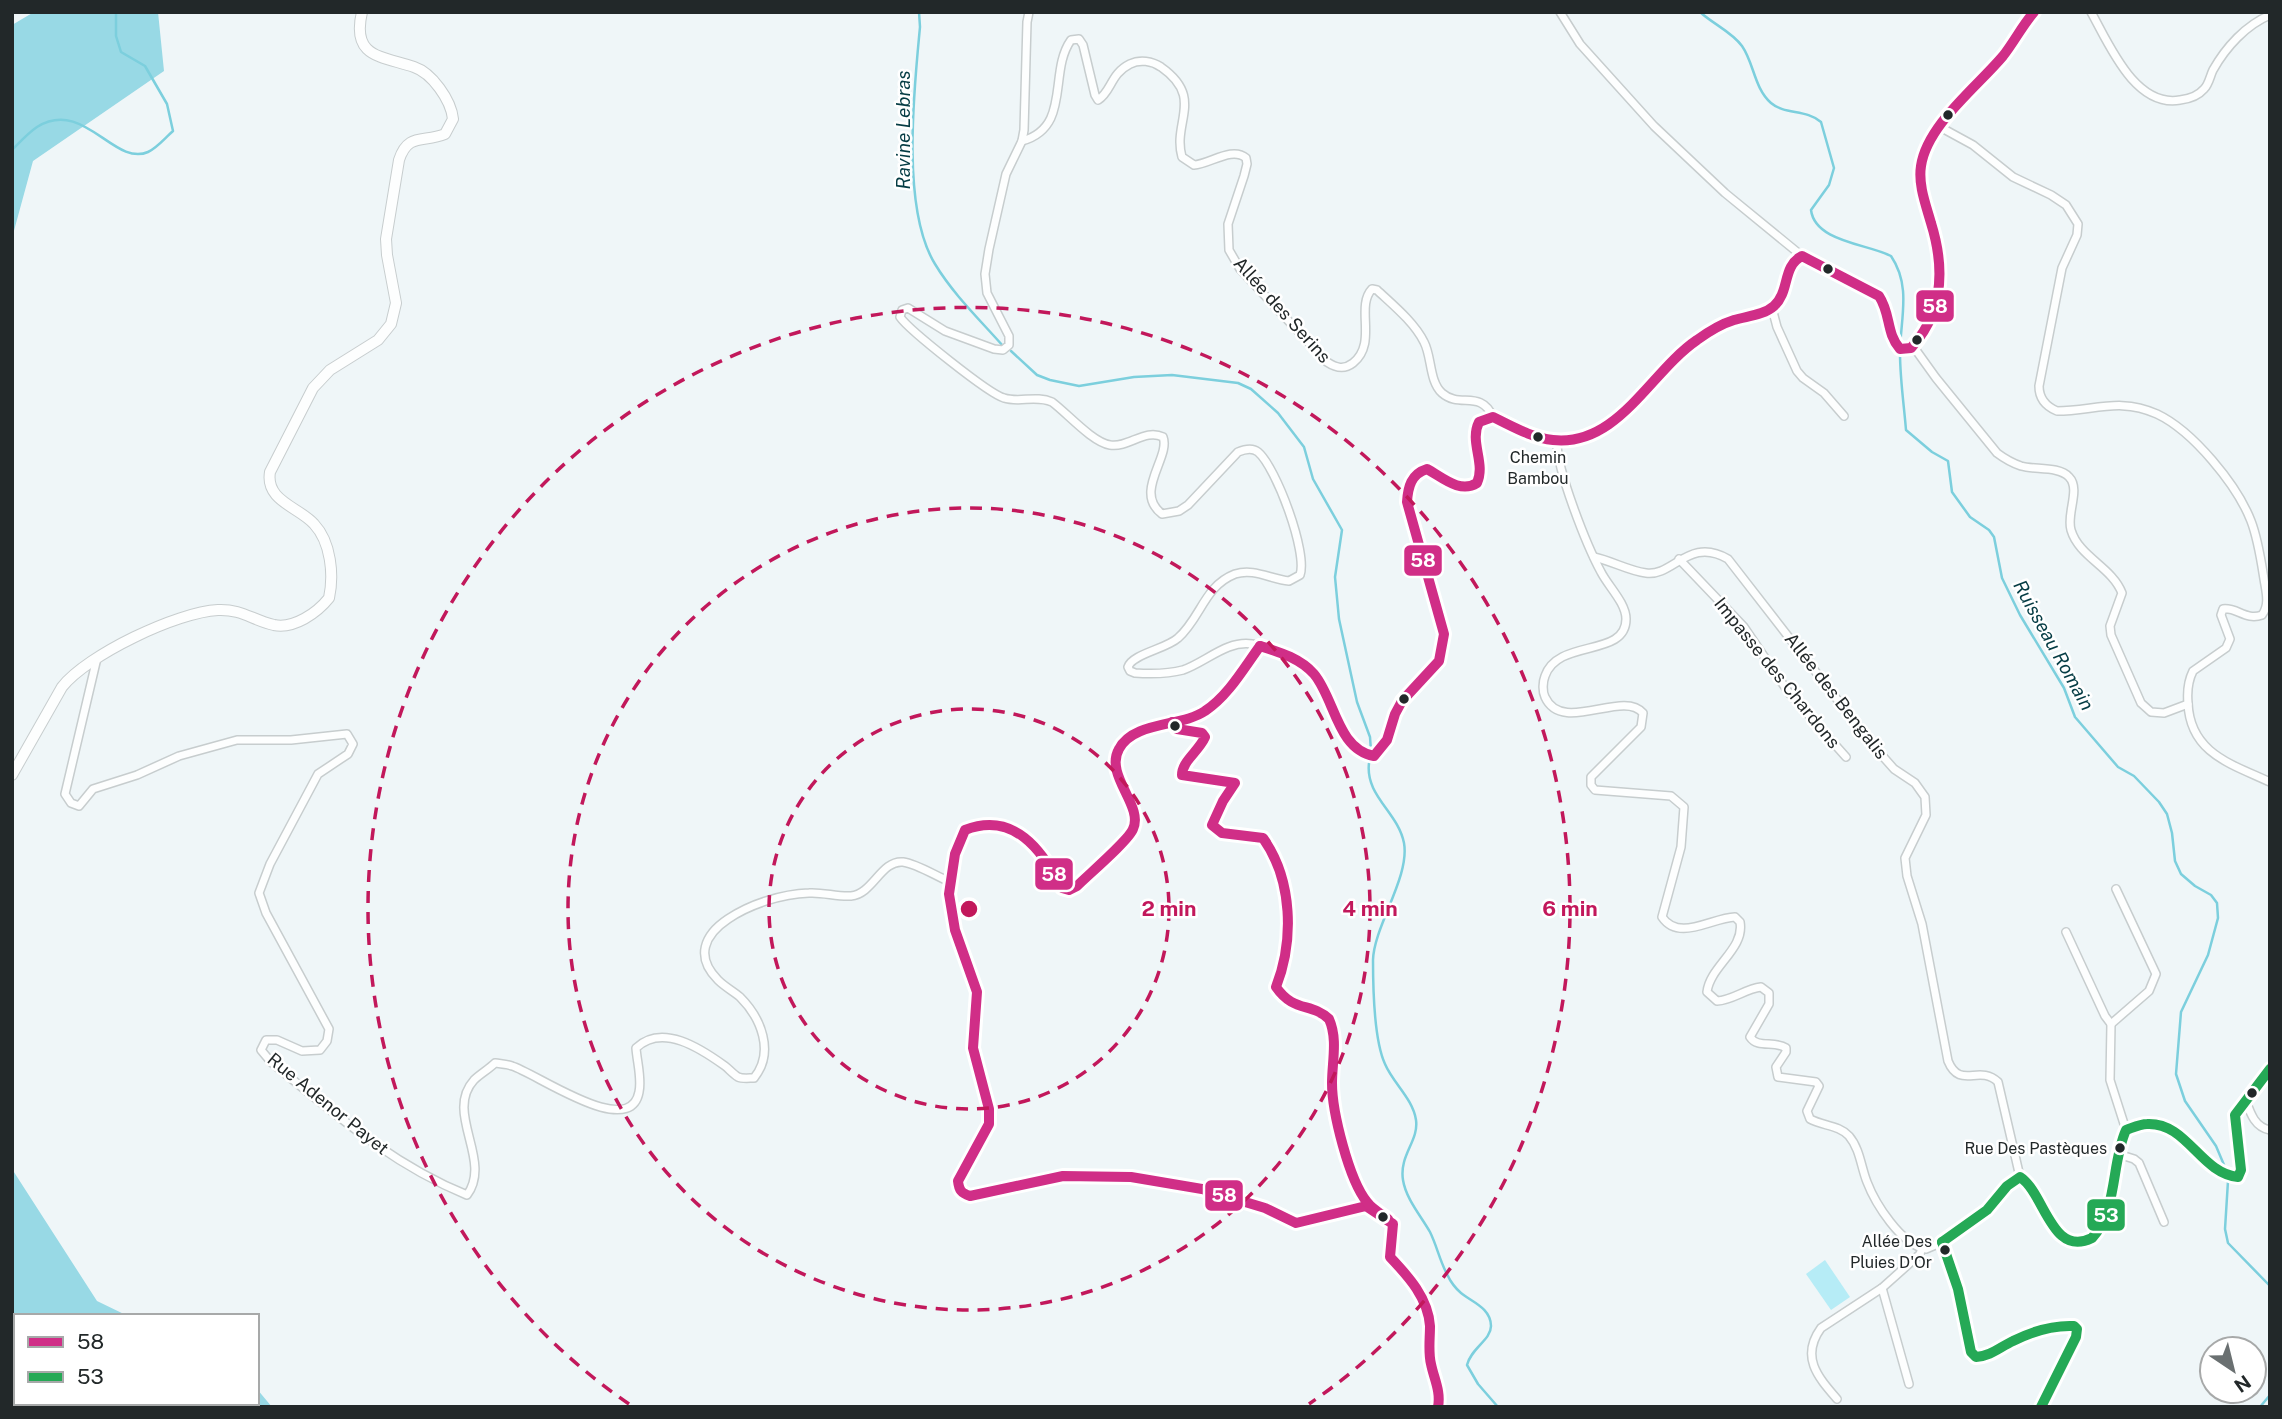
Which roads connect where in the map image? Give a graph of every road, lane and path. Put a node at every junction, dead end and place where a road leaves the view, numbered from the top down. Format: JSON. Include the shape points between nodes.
{"nodes":[{"id":1,"x":362,"y":12,"type":"edge"},
{"id":2,"x":1029,"y":12,"type":"edge"},
{"id":3,"x":1560,"y":12,"type":"edge"},
{"id":4,"x":2034,"y":12,"type":"edge"},
{"id":5,"x":2091,"y":12,"type":"edge"},
{"id":6,"x":2270,"y":15,"type":"edge"},
{"id":7,"x":1940,"y":127,"type":"junction"},
{"id":8,"x":1022,"y":141,"type":"junction"},
{"id":9,"x":1802,"y":256,"type":"junction"},
{"id":10,"x":1772,"y":308,"type":"junction"},
{"id":11,"x":1912,"y":347,"type":"junction"},
{"id":12,"x":1844,"y":416,"type":"dead end"},
{"id":13,"x":1493,"y":417,"type":"junction"},
{"id":14,"x":1557,"y":441,"type":"junction"},
{"id":15,"x":1594,"y":557,"type":"junction"},
{"id":16,"x":1679,"y":559,"type":"junction"},
{"id":17,"x":1260,"y":646,"type":"junction"},
{"id":18,"x":97,"y":658,"type":"junction"},
{"id":19,"x":2188,"y":704,"type":"junction"},
{"id":20,"x":1172,"y":722,"type":"junction"},
{"id":21,"x":1846,"y":757,"type":"dead end"},
{"id":22,"x":12,"y":775,"type":"edge"},
{"id":23,"x":2270,"y":782,"type":"edge"},
{"id":24,"x":948,"y":881,"type":"junction"},
{"id":25,"x":2116,"y":890,"type":"dead end"},
{"id":26,"x":2066,"y":932,"type":"dead end"},
{"id":27,"x":2111,"y":1024,"type":"junction"},
{"id":28,"x":2270,"y":1069,"type":"edge"},
{"id":29,"x":2245,"y":1098,"type":"junction"},
{"id":30,"x":2270,"y":1129,"type":"edge"},
{"id":31,"x":2126,"y":1130,"type":"junction"},
{"id":32,"x":2118,"y":1154,"type":"junction"},
{"id":33,"x":2020,"y":1177,"type":"junction"},
{"id":34,"x":1385,"y":1217,"type":"junction"},
{"id":35,"x":2164,"y":1222,"type":"dead end"},
{"id":36,"x":1942,"y":1242,"type":"junction"},
{"id":37,"x":1922,"y":1248,"type":"junction"},
{"id":38,"x":1882,"y":1288,"type":"junction"},
{"id":39,"x":1909,"y":1384,"type":"dead end"},
{"id":40,"x":1441,"y":1396,"type":"junction"},
{"id":41,"x":1838,"y":1399,"type":"dead end"},
{"id":42,"x":1438,"y":1407,"type":"edge"},
{"id":43,"x":1447,"y":1407,"type":"edge"},
{"id":44,"x":2041,"y":1407,"type":"edge"}],
"edges":[{"from":1,"to":18,"type":"main road","via":[[360,35],[367,51],[426,75],[448,103],[453,119],[445,134],[407,145],[399,160],[386,239],[396,303],[388,330],[330,370],[313,388],[269,479],[282,503],[305,515],[324,538],[329,598],[289,625],[275,625],[234,610],[196,613]]},
{"from":2,"to":8,"type":"street"},
{"from":3,"to":9,"type":"street","via":[[1580,44],[1654,126]]},
{"from":4,"to":7,"type":"street","via":[[2001,58]]},
{"from":5,"to":6,"type":"street","via":[[2137,87],[2174,101],[2191,99],[2205,89],[2235,40]]},
{"from":7,"to":11,"type":"street","via":[[1921,164],[1922,190],[1940,262],[1940,285],[1935,309]]},
{"from":7,"to":19,"type":"street","via":[[1973,145],[2013,177],[2066,205],[2078,224],[2062,268],[2039,386],[2043,401],[2057,411],[2110,404],[2157,414],[2210,460],[2253,524],[2267,598],[2265,612],[2251,618],[2222,609],[2231,639],[2226,649],[2193,671]]},
{"from":8,"to":13,"type":"street","name":"Allée des Serins","via":[[1048,124],[1071,40],[1079,39],[1083,45],[1098,100],[1115,75],[1130,65],[1143,61],[1158,64],[1177,81],[1183,95],[1182,157],[1194,165],[1238,153],[1246,158],[1228,224],[1229,250],[1240,269],[1327,362],[1343,368],[1356,360],[1366,337],[1368,293],[1377,290],[1419,334],[1443,393],[1478,401]]},
{"from":8,"to":17,"type":"street","via":[[1006,174],[985,274],[987,293],[1009,335],[1007,349],[999,351],[945,331],[908,307],[900,317],[1002,398],[1043,398],[1111,445],[1152,434],[1163,437],[1151,497],[1152,505],[1162,514],[1179,512],[1188,505],[1238,452],[1257,450],[1287,508],[1301,551],[1300,575],[1289,581],[1242,572],[1226,579],[1210,592],[1181,636],[1135,658],[1128,667],[1135,673],[1172,672],[1240,643]]},
{"from":9,"to":10,"type":"street","via":[[1793,262],[1785,290]]},
{"from":9,"to":11,"type":"street","via":[[1878,296],[1887,308],[1892,340],[1906,350]]},
{"from":10,"to":12,"type":"street","via":[[1797,371]]},
{"from":10,"to":14,"type":"street","via":[[1728,322],[1689,344],[1599,432]]},
{"from":11,"to":19,"type":"street","via":[[1997,453],[2022,467],[2063,472],[2070,478],[2069,525],[2083,549],[2117,581],[2122,593],[2111,635],[2141,703],[2151,712],[2164,713]]},
{"from":13,"to":14,"type":"street"},
{"from":13,"to":17,"type":"street","via":[[1479,422],[1475,430],[1481,468],[1475,484],[1458,486],[1427,469],[1416,474],[1409,485],[1407,502],[1444,634],[1443,646],[1433,671],[1398,707],[1382,751],[1369,756],[1356,749],[1315,675],[1296,659]]},
{"from":14,"to":15,"type":"street","via":[[1560,463]]},
{"from":15,"to":16,"type":"street","name":"Allée des Bengalis","via":[[1646,573],[1660,571]]},
{"from":15,"to":37,"type":"street","via":[[1625,614],[1624,629],[1609,643],[1556,659],[1544,677],[1545,696],[1562,711],[1626,705],[1643,713],[1641,727],[1599,767],[1591,785],[1607,792],[1671,796],[1684,807],[1681,847],[1662,917],[1667,924],[1685,929],[1726,918],[1740,922],[1740,937],[1707,992],[1717,1001],[1752,988],[1769,993],[1769,1004],[1750,1037],[1786,1048],[1776,1067],[1778,1076],[1816,1082],[1818,1092],[1807,1111],[1810,1119],[1838,1128],[1851,1139],[1888,1219]]},
{"from":16,"to":21,"type":"street","name":"Impasse des Chardons","via":[[1744,627],[1789,693]]},
{"from":16,"to":33,"type":"street","name":"Allée des Bengalis","via":[[1711,553],[1728,559],[1871,743],[1925,797],[1926,815],[1905,858],[1948,1060],[1958,1075],[1982,1074],[1998,1082]]},
{"from":17,"to":20,"type":"street","via":[[1210,708],[1193,718]]},
{"from":18,"to":22,"type":"main road","via":[[62,687]]},
{"from":18,"to":24,"type":"street","name":"Rue Adenor Payet","via":[[65,794],[79,806],[93,789],[179,756],[237,740],[347,734],[353,744],[348,754],[318,774],[259,893],[329,1029],[327,1041],[320,1050],[302,1051],[266,1040],[261,1050],[377,1148],[467,1195],[475,1185],[476,1169],[463,1106],[472,1082],[495,1063],[512,1066],[613,1111],[627,1110],[635,1103],[640,1091],[636,1048],[657,1036],[699,1049],[739,1078],[754,1078],[763,1067],[765,1046],[757,1019],[739,996],[717,979],[708,963],[704,946],[713,929],[768,900],[810,892],[858,895],[895,862],[906,862]]},
{"from":19,"to":23,"type":"street","via":[[2189,721],[2204,745]]},
{"from":20,"to":24,"type":"street","via":[[1128,737],[1117,749],[1114,766],[1136,823],[1077,886],[1062,888],[1035,845],[999,825],[965,830]]},
{"from":20,"to":34,"type":"street","via":[[1177,729],[1205,737],[1185,763],[1182,775],[1235,783],[1212,825],[1222,834],[1263,838],[1271,846],[1282,883],[1289,942],[1276,986],[1290,1005],[1330,1021],[1331,1087],[1353,1178],[1365,1202]]},
{"from":24,"to":34,"type":"street","via":[[951,921],[977,992],[973,1048],[989,1109],[989,1124],[958,1181],[963,1194],[1063,1176],[1131,1177],[1202,1189],[1265,1208],[1296,1223],[1366,1206]]},
{"from":25,"to":27,"type":"street","via":[[2156,974],[2149,991]]},
{"from":26,"to":27,"type":"street"},
{"from":27,"to":31,"type":"street","via":[[2110,1080]]},
{"from":28,"to":29,"type":"street"},
{"from":29,"to":30,"type":"street","via":[[2253,1119]]},
{"from":29,"to":31,"type":"street","via":[[2235,1115],[2238,1177],[2224,1175],[2165,1127],[2146,1124]]},
{"from":31,"to":32,"type":"street"},
{"from":32,"to":33,"type":"street","via":[[2105,1215],[2094,1237],[2086,1241],[2067,1240],[2059,1234]]},
{"from":32,"to":35,"type":"street","via":[[2139,1163]]},
{"from":33,"to":36,"type":"street","via":[[1987,1210]]},
{"from":34,"to":40,"type":"street","via":[[1394,1229],[1390,1257],[1417,1286],[1426,1306],[1431,1363]]},
{"from":36,"to":37,"type":"street"},
{"from":36,"to":44,"type":"street","via":[[1976,1357],[1987,1357],[2023,1337],[2064,1326],[2077,1329]]},
{"from":37,"to":38,"type":"street"},
{"from":38,"to":39,"type":"street"},
{"from":38,"to":41,"type":"street","via":[[1814,1337],[1811,1350],[1818,1377]]},
{"from":40,"to":42,"type":"street"},
{"from":40,"to":43,"type":"street"}]}
